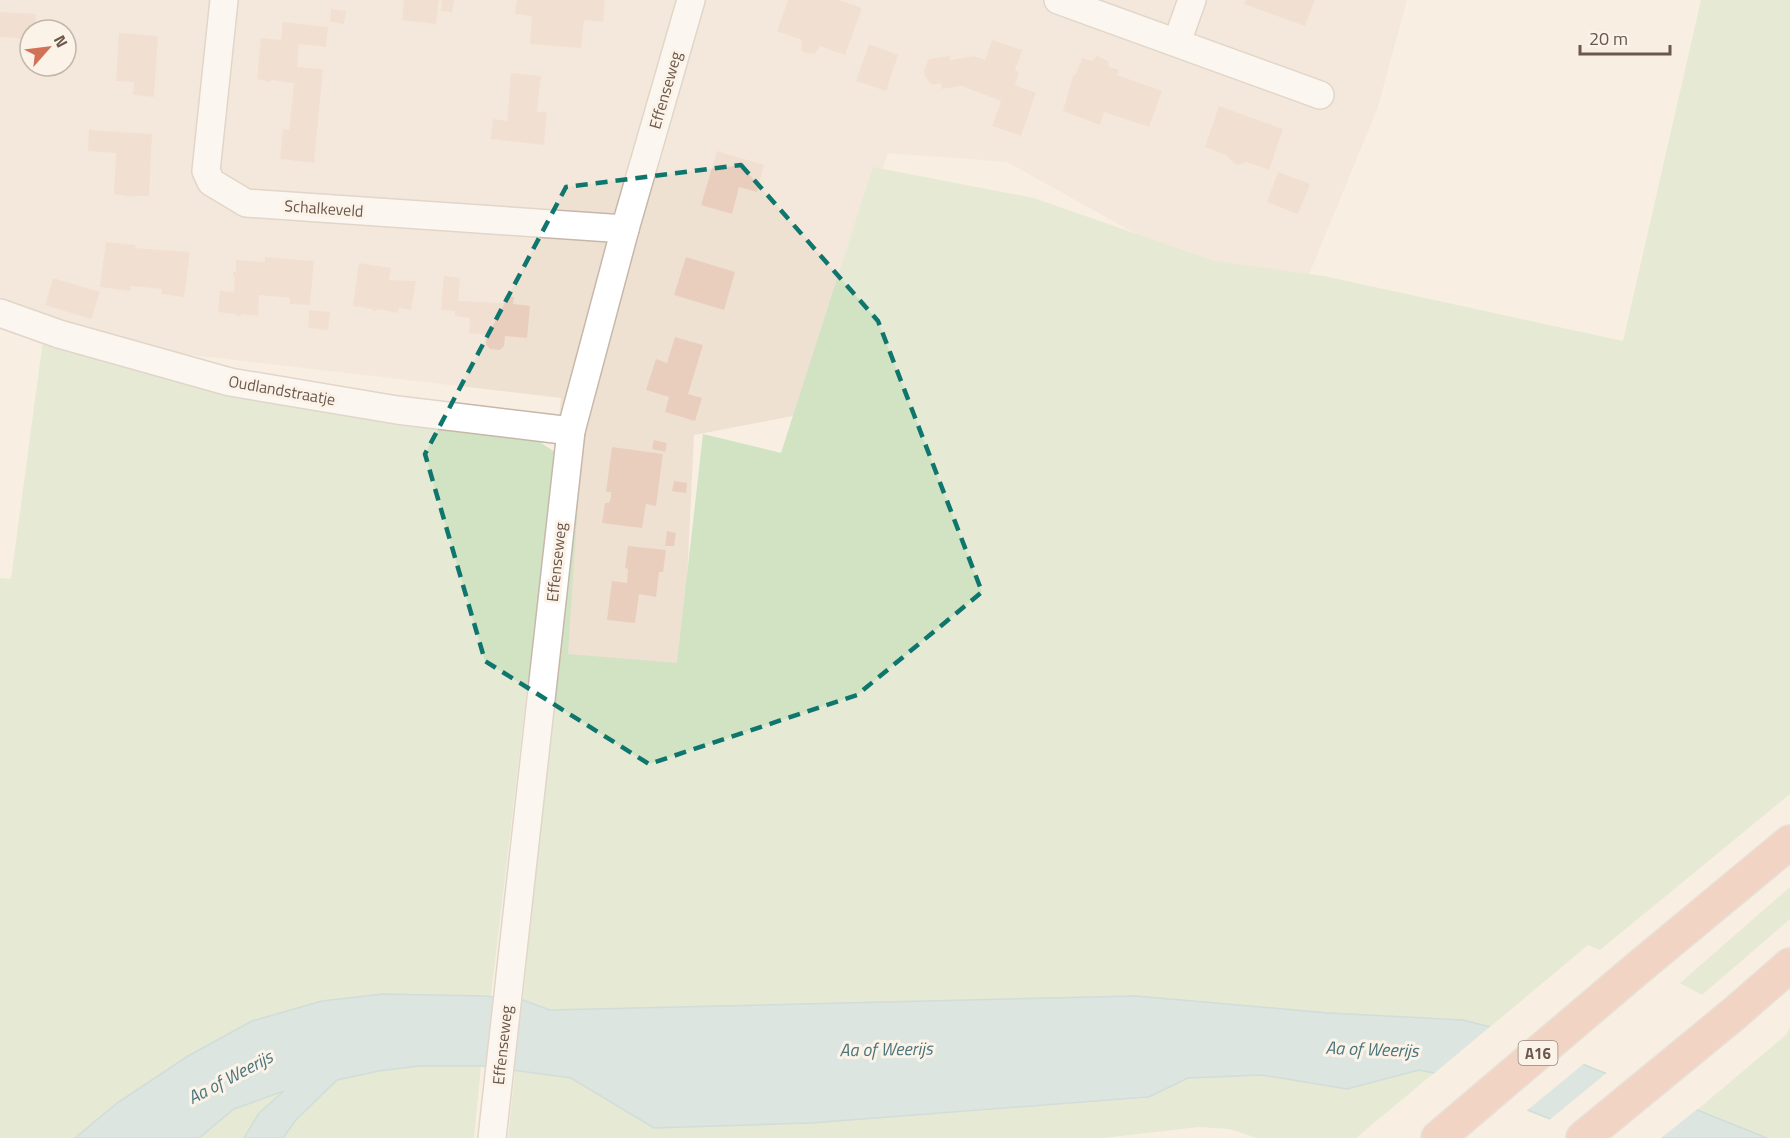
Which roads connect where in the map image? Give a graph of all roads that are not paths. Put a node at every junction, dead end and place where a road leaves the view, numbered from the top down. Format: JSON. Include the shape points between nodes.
{"nodes":[{"id":1,"x":224,"y":0,"type":"edge"},
{"id":2,"x":691,"y":0,"type":"edge"},
{"id":3,"x":1058,"y":0,"type":"edge"},
{"id":4,"x":1192,"y":0,"type":"edge"},
{"id":5,"x":1178,"y":42,"type":"junction"},
{"id":6,"x":1320,"y":95,"type":"dead end"},
{"id":7,"x":625,"y":229,"type":"junction"},
{"id":8,"x":0,"y":313,"type":"edge"},
{"id":9,"x":571,"y":431,"type":"junction"},
{"id":10,"x":1790,"y":842,"type":"edge"},
{"id":11,"x":1790,"y":965,"type":"edge"},
{"id":12,"x":492,"y":1138,"type":"edge"},
{"id":13,"x":1438,"y":1138,"type":"edge"},
{"id":14,"x":1583,"y":1138,"type":"edge"}],
"edges":[{"from":1,"to":7,"type":"street","name":"Schalkeveld","via":[[206,171],[212,182],[246,203]]},
{"from":2,"to":7,"type":"street","name":"Effenseweg"},
{"from":3,"to":5,"type":"street"},
{"from":4,"to":5,"type":"street"},
{"from":5,"to":6,"type":"street"},
{"from":7,"to":9,"type":"street","name":"Effenseweg"},
{"from":8,"to":9,"type":"street","name":"Oudlandstraatje","via":[[59,334],[230,382],[397,410]]},
{"from":9,"to":12,"type":"street","name":"Effenseweg"},
{"from":10,"to":13,"type":"highway","number":"A16"},
{"from":11,"to":14,"type":"highway"}]}
